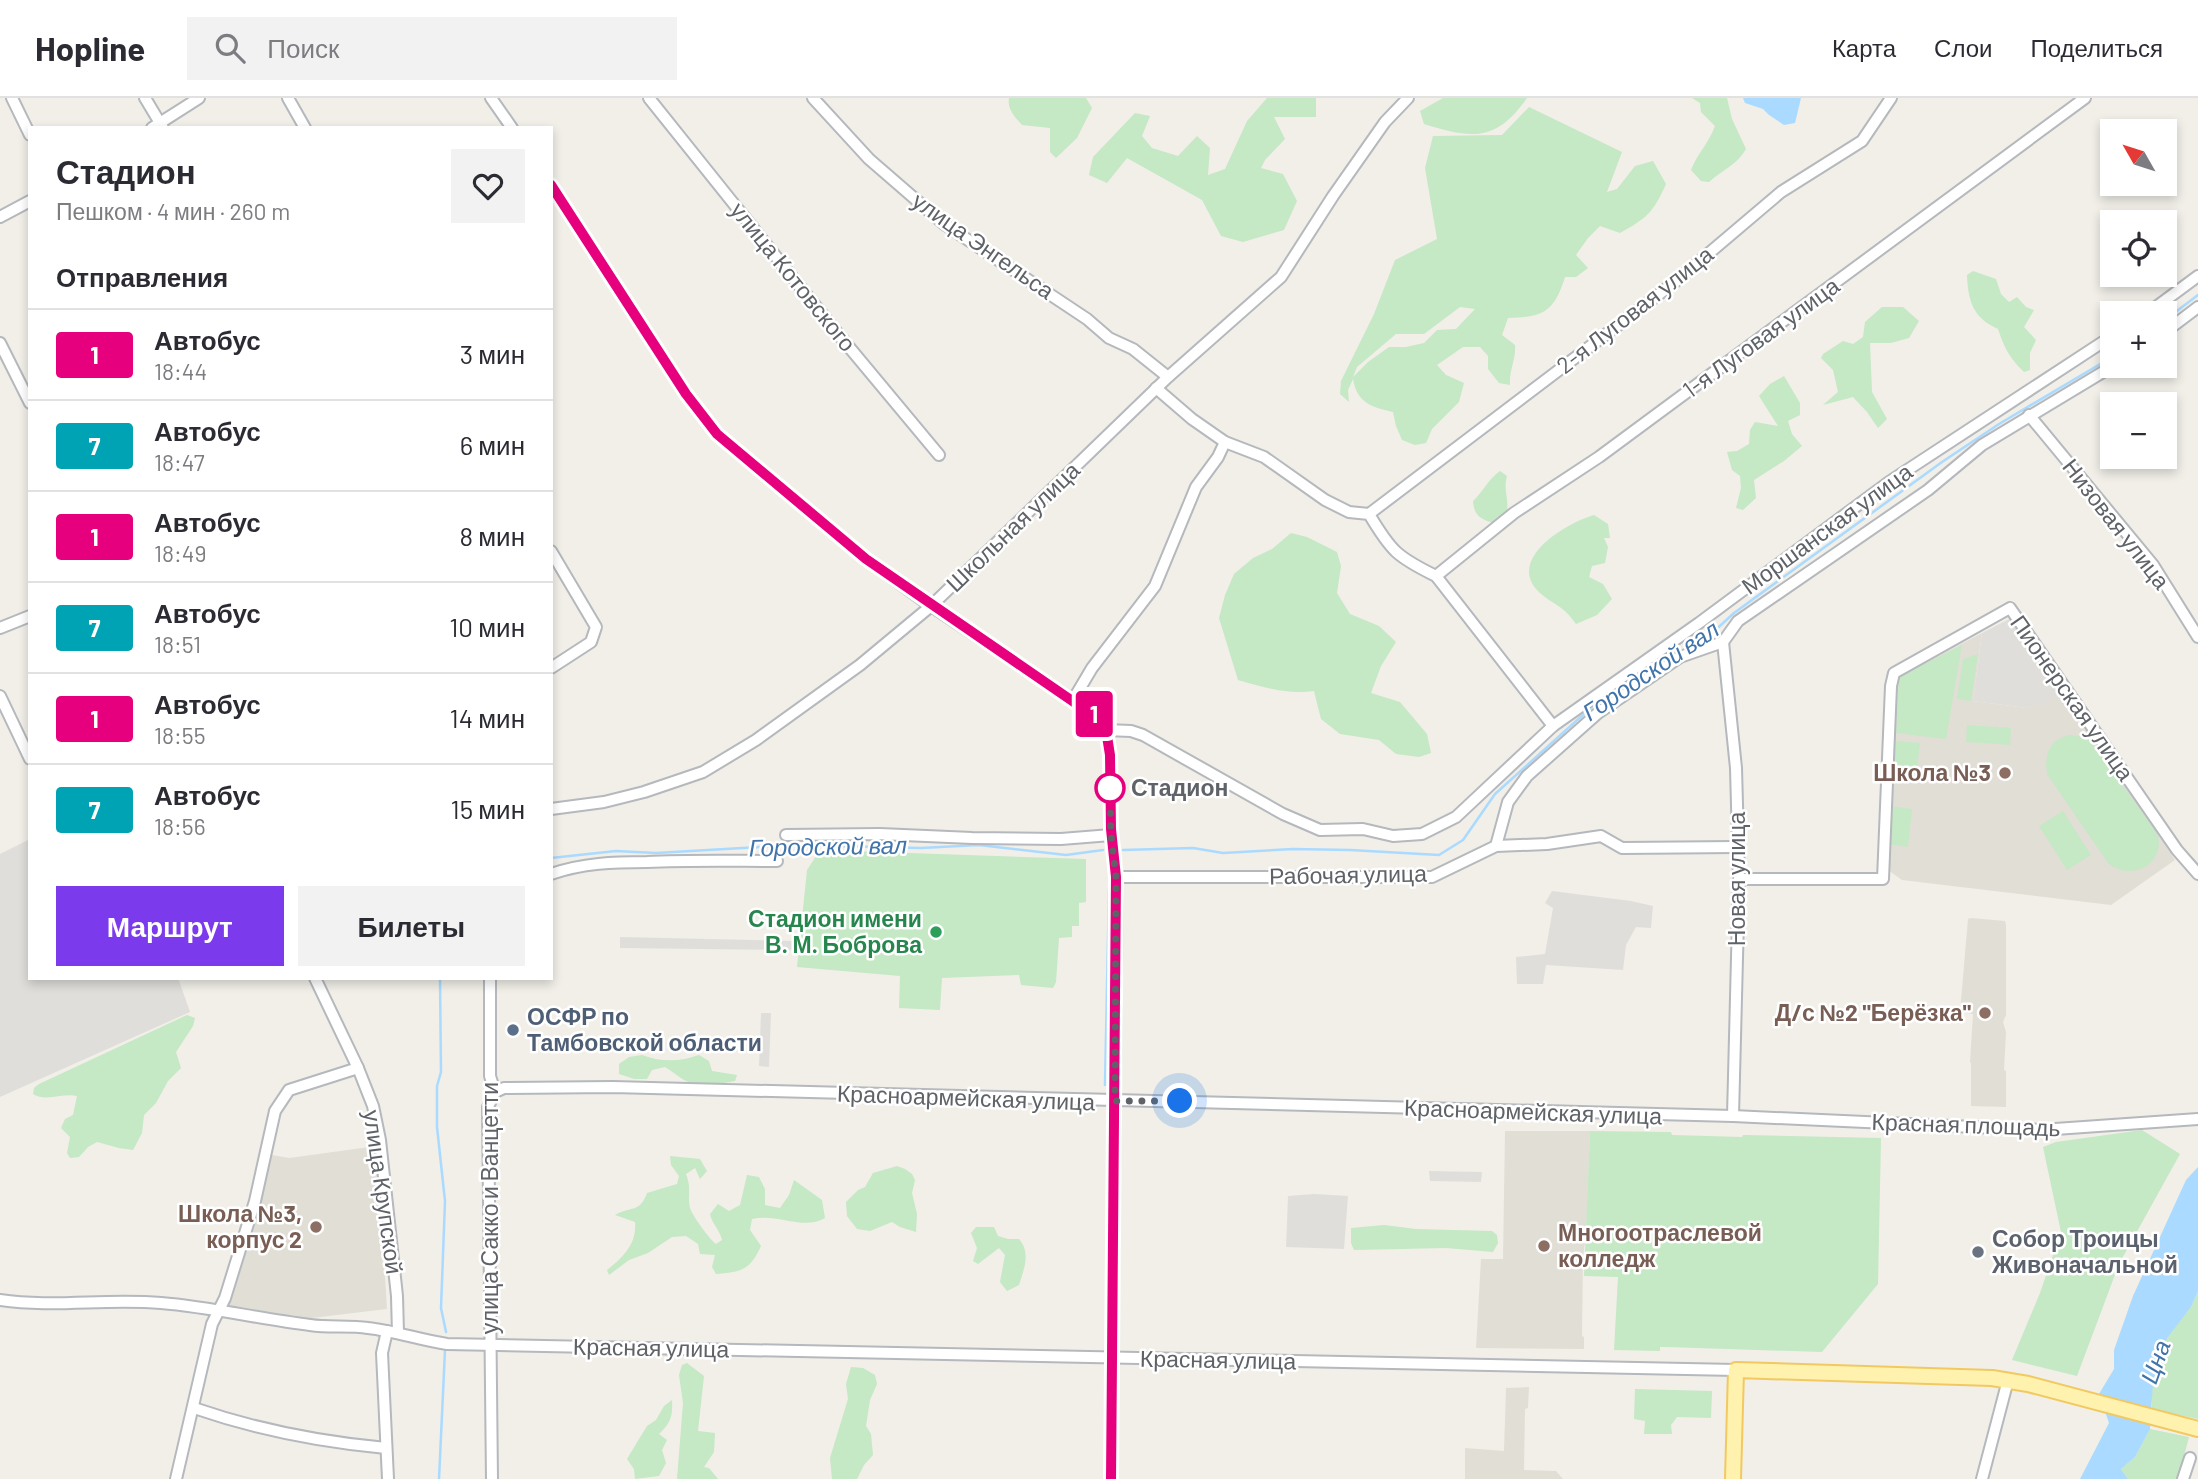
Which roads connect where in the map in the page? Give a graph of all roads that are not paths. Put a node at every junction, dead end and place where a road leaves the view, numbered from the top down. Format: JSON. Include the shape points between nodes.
{"nodes":[{"id":1,"x":12,"y":98,"type":"edge"},
{"id":2,"x":145,"y":98,"type":"edge"},
{"id":3,"x":199,"y":98,"type":"edge"},
{"id":4,"x":288,"y":98,"type":"edge"},
{"id":5,"x":491,"y":98,"type":"edge"},
{"id":6,"x":649,"y":98,"type":"edge"},
{"id":7,"x":813,"y":98,"type":"edge"},
{"id":8,"x":1408,"y":98,"type":"edge"},
{"id":9,"x":1891,"y":98,"type":"edge"},
{"id":10,"x":2085,"y":98,"type":"edge"},
{"id":11,"x":158,"y":126,"type":"edge"},
{"id":12,"x":305,"y":126,"type":"edge"},
{"id":13,"x":511,"y":126,"type":"edge"},
{"id":14,"x":28,"y":131,"type":"edge"},
{"id":15,"x":553,"y":188,"type":"edge"},
{"id":16,"x":28,"y":202,"type":"edge"},
{"id":17,"x":0,"y":217,"type":"edge"},
{"id":18,"x":2198,"y":276,"type":"edge"},
{"id":19,"x":2164,"y":301,"type":"edge"},
{"id":20,"x":2198,"y":307,"type":"edge"},
{"id":21,"x":2177,"y":323,"type":"edge"},
{"id":22,"x":0,"y":343,"type":"edge"},
{"id":23,"x":2100,"y":345,"type":"edge"},
{"id":24,"x":2100,"y":374,"type":"edge"},
{"id":25,"x":1168,"y":377,"type":"junction"},
{"id":26,"x":1156,"y":388,"type":"junction"},
{"id":27,"x":28,"y":398,"type":"edge"},
{"id":28,"x":2029,"y":415,"type":"junction"},
{"id":29,"x":1225,"y":442,"type":"junction"},
{"id":30,"x":939,"y":455,"type":"dead end"},
{"id":31,"x":1369,"y":514,"type":"junction"},
{"id":32,"x":553,"y":554,"type":"edge"},
{"id":33,"x":1436,"y":576,"type":"junction"},
{"id":34,"x":931,"y":606,"type":"junction"},
{"id":35,"x":28,"y":617,"type":"edge"},
{"id":36,"x":0,"y":628,"type":"edge"},
{"id":37,"x":2198,"y":637,"type":"edge"},
{"id":38,"x":1723,"y":642,"type":"junction"},
{"id":39,"x":553,"y":667,"type":"edge"},
{"id":40,"x":0,"y":696,"type":"edge"},
{"id":41,"x":1073,"y":700,"type":"junction"},
{"id":42,"x":1553,"y":726,"type":"junction"},
{"id":43,"x":1106,"y":730,"type":"junction"},
{"id":44,"x":28,"y":755,"type":"edge"},
{"id":45,"x":553,"y":809,"type":"edge"},
{"id":46,"x":1456,"y":817,"type":"joint"},
{"id":47,"x":786,"y":835,"type":"dead end"},
{"id":48,"x":1111,"y":835,"type":"junction"},
{"id":49,"x":1496,"y":846,"type":"junction"},
{"id":50,"x":1737,"y":847,"type":"junction"},
{"id":51,"x":776,"y":861,"type":"dead end"},
{"id":52,"x":553,"y":873,"type":"edge"},
{"id":53,"x":2198,"y":874,"type":"edge"},
{"id":54,"x":1116,"y":877,"type":"junction"},
{"id":55,"x":1738,"y":879,"type":"junction"},
{"id":56,"x":316,"y":980,"type":"edge"},
{"id":57,"x":490,"y":980,"type":"edge"},
{"id":58,"x":358,"y":1068,"type":"junction"},
{"id":59,"x":495,"y":1093,"type":"junction"},
{"id":60,"x":1115,"y":1101,"type":"junction"},
{"id":61,"x":1733,"y":1116,"type":"junction"},
{"id":62,"x":2198,"y":1119,"type":"edge"},
{"id":63,"x":0,"y":1300,"type":"edge"},
{"id":64,"x":220,"y":1311,"type":"junction"},
{"id":65,"x":393,"y":1332,"type":"junction"},
{"id":66,"x":490,"y":1345,"type":"junction"},
{"id":67,"x":1111,"y":1358,"type":"junction"},
{"id":68,"x":1736,"y":1370,"type":"junction"},
{"id":69,"x":2008,"y":1380,"type":"junction"},
{"id":70,"x":194,"y":1408,"type":"junction"},
{"id":71,"x":2198,"y":1429,"type":"edge"},
{"id":72,"x":386,"y":1448,"type":"junction"},
{"id":73,"x":2190,"y":1458,"type":"dead end"},
{"id":74,"x":176,"y":1479,"type":"edge"},
{"id":75,"x":388,"y":1479,"type":"edge"},
{"id":76,"x":492,"y":1479,"type":"edge"},
{"id":77,"x":1111,"y":1479,"type":"edge"},
{"id":78,"x":1733,"y":1479,"type":"edge"},
{"id":79,"x":1982,"y":1479,"type":"edge"},
{"id":80,"x":2183,"y":1479,"type":"edge"}],
"edges":[{"from":1,"to":14,"type":"street"},
{"from":2,"to":11,"type":"street"},
{"from":3,"to":11,"type":"street"},
{"from":4,"to":12,"type":"street"},
{"from":5,"to":13,"type":"street"},
{"from":6,"to":30,"type":"street","name":"улица Котовского"},
{"from":7,"to":25,"type":"street","name":"улица Энгельса","via":[[869,159],[944,224]]},
{"from":8,"to":25,"type":"street","name":"Школьная улица","via":[[1385,122],[1281,277]]},
{"from":9,"to":31,"type":"street","name":"2-я Луговая улица","via":[[1862,141],[1781,192],[1675,282]]},
{"from":10,"to":33,"type":"street","name":"1-я Луговая улица","via":[[1599,457],[1514,513]]},
{"from":15,"to":34,"type":"street","via":[[686,394],[717,434],[866,559]]},
{"from":16,"to":17,"type":"street"},
{"from":18,"to":19,"type":"street"},
{"from":20,"to":21,"type":"street"},
{"from":22,"to":27,"type":"street"},
{"from":23,"to":42,"type":"street","name":"Моршанская улица","via":[[1889,482]]},
{"from":24,"to":28,"type":"street","name":"Моршанская улица"},
{"from":25,"to":26,"type":"street","name":"Школьная улица"},
{"from":26,"to":29,"type":"street"},
{"from":26,"to":34,"type":"street","name":"Школьная улица"},
{"from":28,"to":37,"type":"street","name":"Низовая улица","via":[[2154,565]]},
{"from":28,"to":38,"type":"street","name":"Моршанская улица","via":[[1738,621]]},
{"from":29,"to":31,"type":"street","via":[[1264,457],[1325,500],[1349,512]]},
{"from":29,"to":41,"type":"street","via":[[1196,487],[1155,586]]},
{"from":31,"to":33,"type":"street","via":[[1388,546]]},
{"from":32,"to":39,"type":"street","via":[[596,627],[591,642]]},
{"from":33,"to":42,"type":"street"},
{"from":34,"to":41,"type":"street"},
{"from":34,"to":45,"type":"street","name":"Школьная улица","via":[[860,665],[703,772],[617,799]]},
{"from":35,"to":36,"type":"street"},
{"from":38,"to":49,"type":"street","via":[[1680,657],[1608,706],[1527,776],[1508,802]]},
{"from":38,"to":50,"type":"street","name":"Новая улица","via":[[1737,768]]},
{"from":40,"to":44,"type":"street"},
{"from":41,"to":43,"type":"street"},
{"from":42,"to":46,"type":"street","name":"Моршанская улица"},
{"from":43,"to":46,"type":"street","name":"Рабочая улица","via":[[1143,735],[1320,830],[1363,828],[1393,836],[1422,834]]},
{"from":43,"to":48,"type":"street"},
{"from":47,"to":48,"type":"street","via":[[1061,839]]},
{"from":48,"to":54,"type":"street"},
{"from":49,"to":50,"type":"street","name":"Рабочая улица","via":[[1601,836],[1622,848]]},
{"from":49,"to":54,"type":"street","name":"Рабочая улица","via":[[1432,877]]},
{"from":50,"to":55,"type":"street","name":"Новая улица"},
{"from":51,"to":52,"type":"street","via":[[611,862]]},
{"from":53,"to":55,"type":"street","name":"Пионерская улица","via":[[2010,608],[1894,673],[1883,879]]},
{"from":54,"to":60,"type":"street"},
{"from":55,"to":61,"type":"street","name":"Новая улица"},
{"from":56,"to":58,"type":"street","name":"улица Крупской"},
{"from":57,"to":59,"type":"street","name":"улица Сакко и Ванцетти"},
{"from":58,"to":64,"type":"street","via":[[289,1090],[275,1111],[255,1201]]},
{"from":58,"to":65,"type":"street","name":"улица Крупской","via":[[380,1140],[397,1296]]},
{"from":59,"to":60,"type":"street","name":"Красноармейская улица","via":[[504,1088],[613,1087]]},
{"from":59,"to":66,"type":"street","name":"улица Сакко и Ванцетти","via":[[488,1107]]},
{"from":60,"to":61,"type":"street","name":"Красноармейская улица"},
{"from":60,"to":67,"type":"street"},
{"from":61,"to":62,"type":"street","name":"Красная площадь","via":[[2041,1130]]},
{"from":63,"to":64,"type":"street","name":"Красная улица","via":[[159,1303]]},
{"from":64,"to":65,"type":"street","name":"Красная улица"},
{"from":64,"to":70,"type":"street","via":[[212,1324]]},
{"from":65,"to":66,"type":"street","name":"Красная улица","via":[[447,1344]]},
{"from":65,"to":72,"type":"street","name":"улица Крупской","via":[[382,1353]]},
{"from":66,"to":67,"type":"street","name":"Красная улица"},
{"from":66,"to":76,"type":"street","name":"улица Сакко и Ванцетти"},
{"from":67,"to":68,"type":"street","name":"Красная улица"},
{"from":67,"to":77,"type":"street"},
{"from":68,"to":69,"type":"main road"},
{"from":68,"to":78,"type":"main road"},
{"from":69,"to":71,"type":"main road"},
{"from":69,"to":79,"type":"street"},
{"from":70,"to":72,"type":"street","via":[[243,1425],[332,1443]]},
{"from":70,"to":74,"type":"street"},
{"from":72,"to":75,"type":"street","name":"улица Крупской"},
{"from":73,"to":80,"type":"street"}]}
